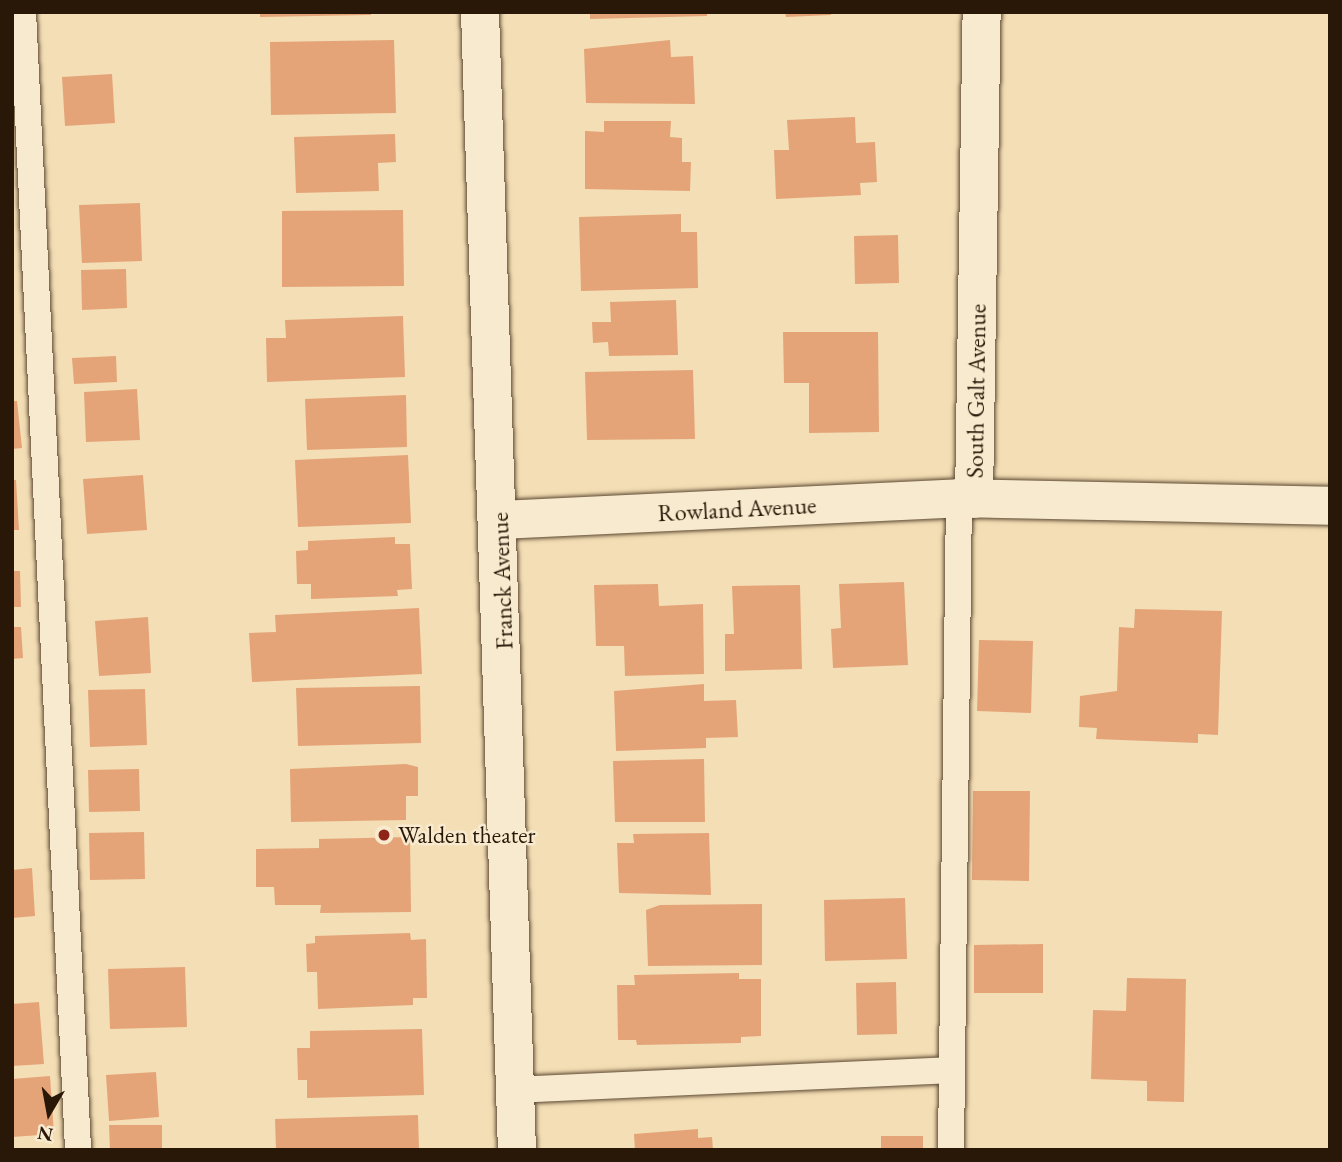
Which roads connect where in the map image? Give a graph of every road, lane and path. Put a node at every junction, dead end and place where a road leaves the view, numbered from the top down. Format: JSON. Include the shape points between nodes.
{"nodes":[{"id":1,"x":23,"y":12,"type":"edge"},
{"id":2,"x":480,"y":12,"type":"edge"},
{"id":3,"x":982,"y":12,"type":"edge"},
{"id":4,"x":967,"y":498,"type":"junction"},
{"id":5,"x":1330,"y":506,"type":"edge"},
{"id":6,"x":500,"y":520,"type":"junction"},
{"id":7,"x":952,"y":1070,"type":"junction"},
{"id":8,"x":515,"y":1090,"type":"junction"},
{"id":9,"x":78,"y":1150,"type":"edge"},
{"id":10,"x":517,"y":1150,"type":"edge"},
{"id":11,"x":951,"y":1150,"type":"edge"}],
"edges":[{"from":1,"to":9,"type":"lane"},
{"from":2,"to":6,"type":"street","name":"Franck Avenue"},
{"from":3,"to":4,"type":"street","name":"South Galt Avenue"},
{"from":4,"to":5,"type":"street","name":"South Galt Avenue"},
{"from":4,"to":6,"type":"street","name":"Rowland Avenue"},
{"from":4,"to":7,"type":"lane"},
{"from":6,"to":8,"type":"street","name":"Franck Avenue"},
{"from":7,"to":8,"type":"lane"},
{"from":7,"to":11,"type":"lane"},
{"from":8,"to":10,"type":"street","name":"Franck Avenue"}]}
